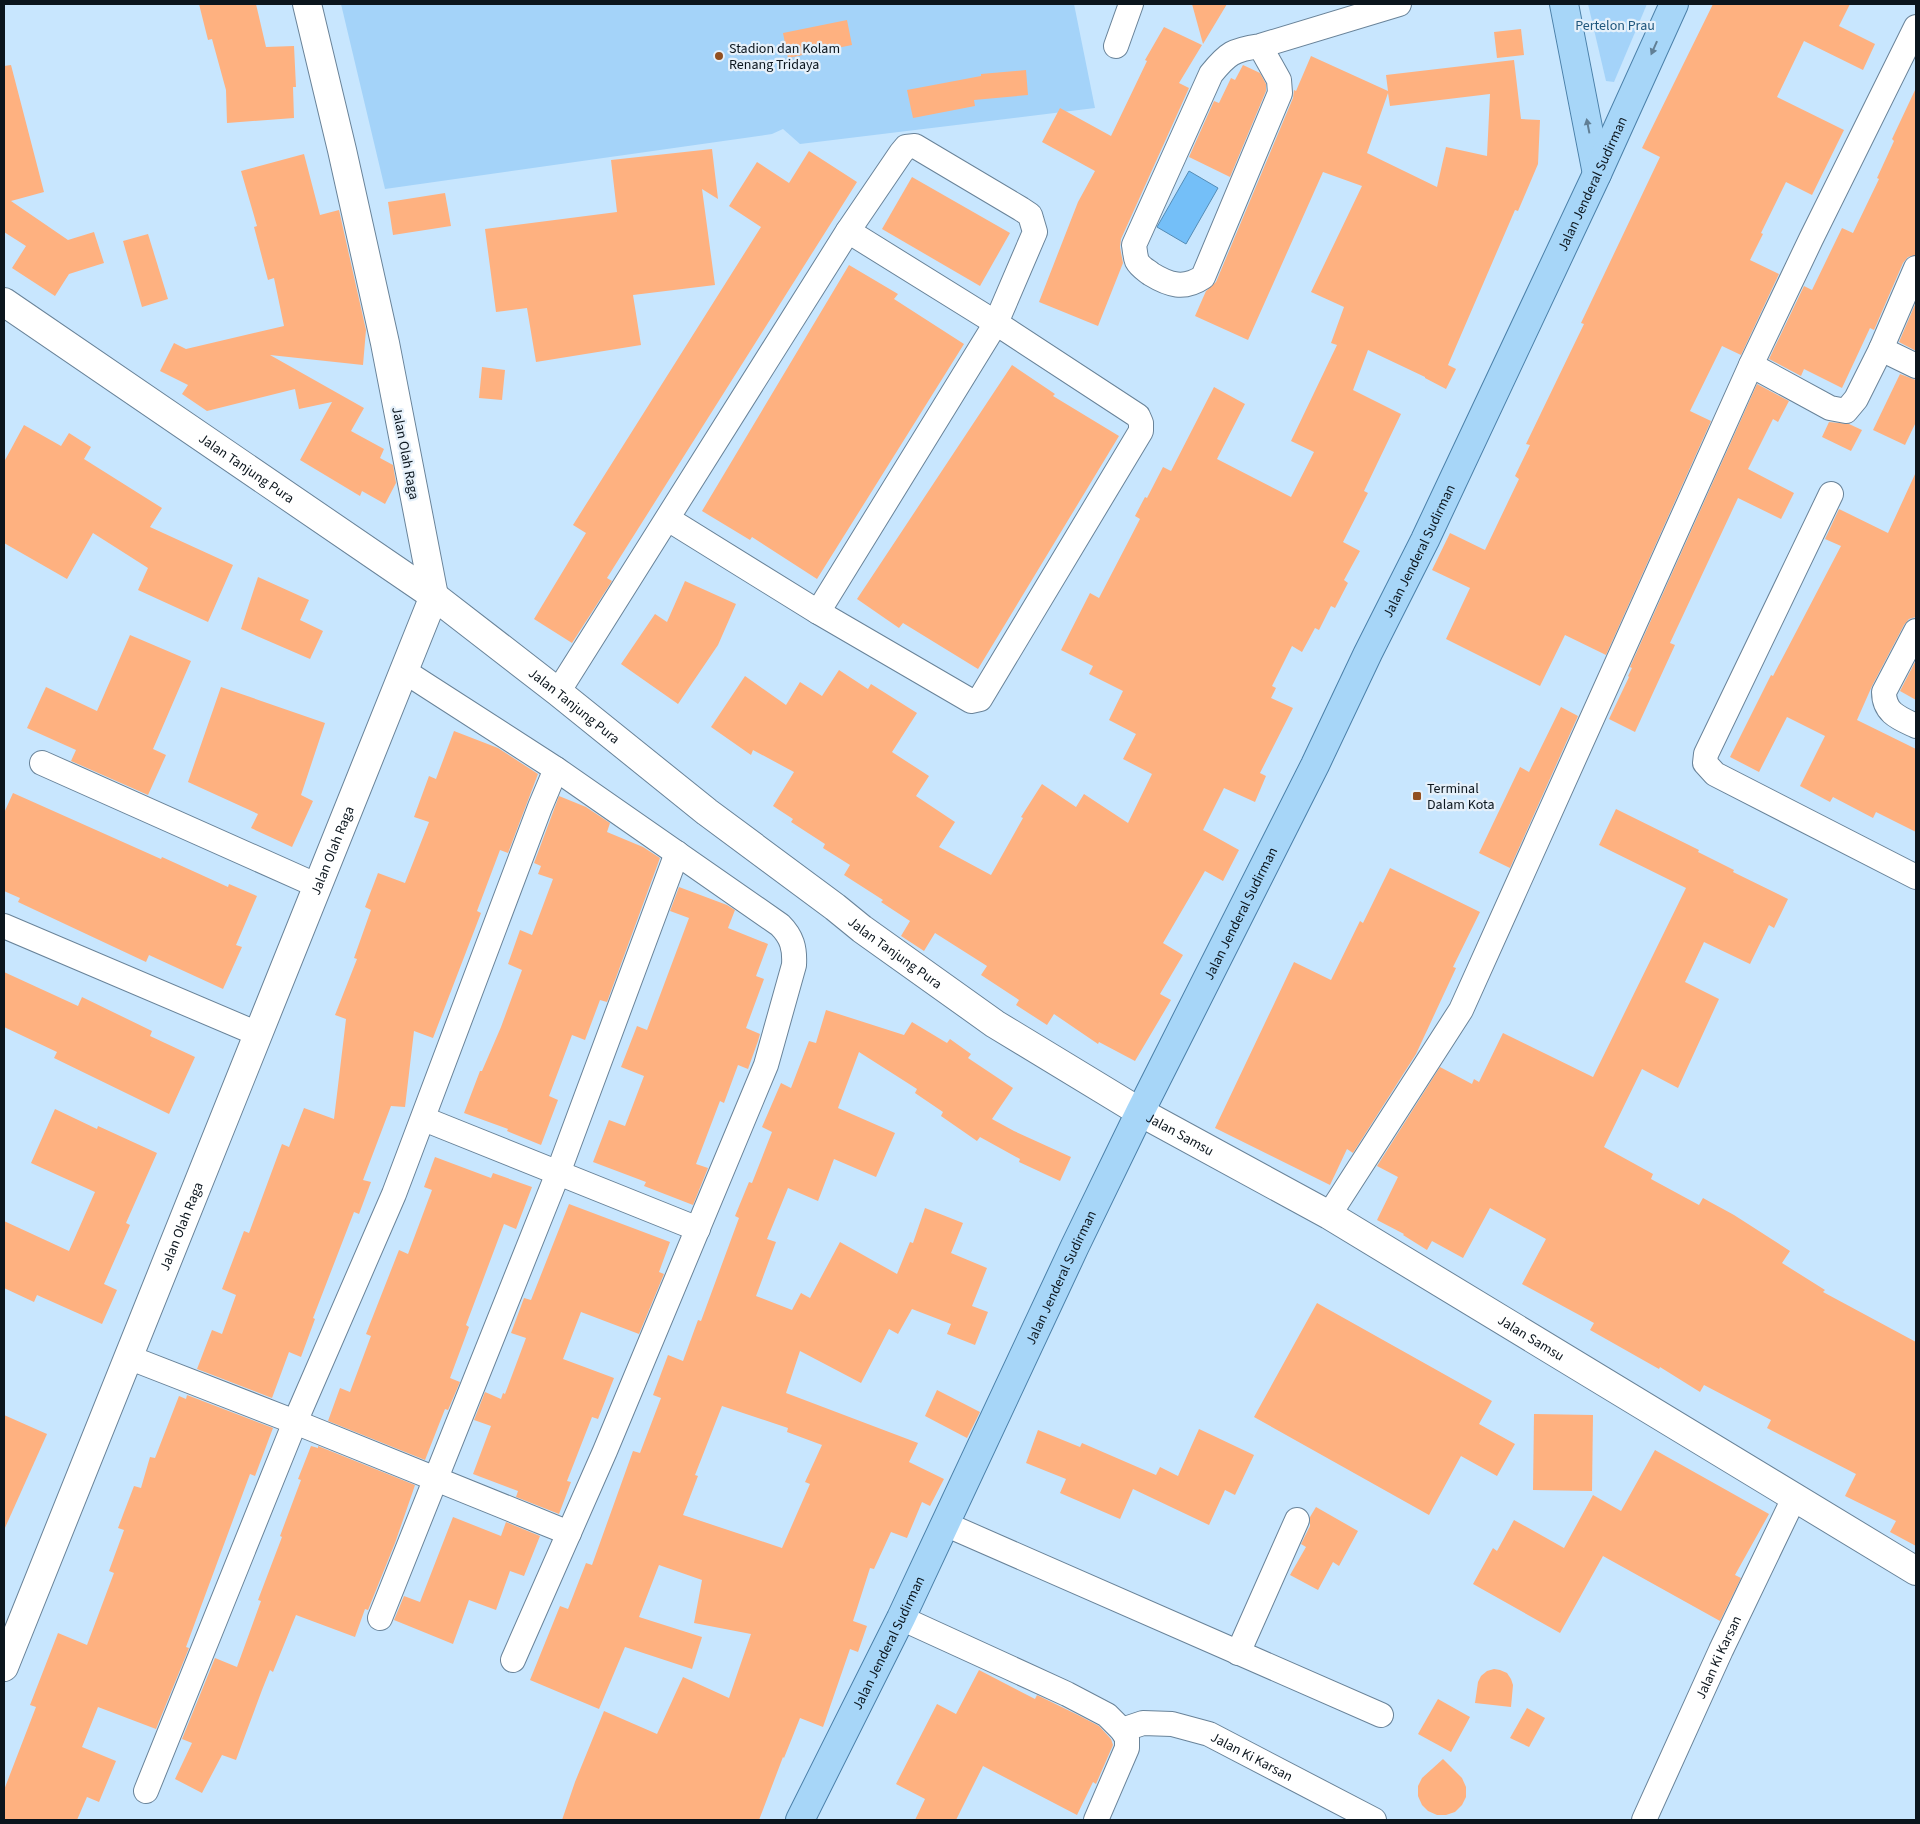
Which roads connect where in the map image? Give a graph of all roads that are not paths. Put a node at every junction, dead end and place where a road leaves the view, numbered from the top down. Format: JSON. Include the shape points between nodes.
{"nodes":[{"id":1,"x":307,"y":4,"type":"edge"},
{"id":2,"x":1131,"y":4,"type":"edge"},
{"id":3,"x":1399,"y":4,"type":"edge"},
{"id":4,"x":1564,"y":4,"type":"edge"},
{"id":5,"x":1674,"y":4,"type":"edge"},
{"id":6,"x":1916,"y":27,"type":"edge"},
{"id":7,"x":1116,"y":46,"type":"dead end"},
{"id":8,"x":1260,"y":46,"type":"junction"},
{"id":9,"x":1597,"y":174,"type":"junction"},
{"id":10,"x":848,"y":231,"type":"junction"},
{"id":11,"x":1916,"y":268,"type":"edge"},
{"id":12,"x":4,"y":302,"type":"edge"},
{"id":13,"x":996,"y":323,"type":"junction"},
{"id":14,"x":1881,"y":349,"type":"junction"},
{"id":15,"x":1751,"y":366,"type":"junction"},
{"id":16,"x":1916,"y":366,"type":"edge"},
{"id":17,"x":1831,"y":494,"type":"dead end"},
{"id":18,"x":668,"y":519,"type":"junction"},
{"id":19,"x":434,"y":596,"type":"junction"},
{"id":20,"x":818,"y":612,"type":"junction"},
{"id":21,"x":1916,"y":631,"type":"edge"},
{"id":22,"x":404,"y":671,"type":"junction"},
{"id":23,"x":558,"y":692,"type":"junction"},
{"id":24,"x":1916,"y":726,"type":"edge"},
{"id":25,"x":42,"y":763,"type":"dead end"},
{"id":26,"x":556,"y":769,"type":"junction"},
{"id":27,"x":677,"y":853,"type":"junction"},
{"id":28,"x":1916,"y":877,"type":"edge"},
{"id":29,"x":318,"y":886,"type":"junction"},
{"id":30,"x":4,"y":926,"type":"edge"},
{"id":31,"x":258,"y":1034,"type":"junction"},
{"id":32,"x":1140,"y":1112,"type":"junction"},
{"id":33,"x":424,"y":1119,"type":"junction"},
{"id":34,"x":558,"y":1173,"type":"junction"},
{"id":35,"x":1329,"y":1215,"type":"junction"},
{"id":36,"x":698,"y":1229,"type":"junction"},
{"id":37,"x":128,"y":1357,"type":"junction"},
{"id":38,"x":295,"y":1422,"type":"junction"},
{"id":39,"x":435,"y":1480,"type":"junction"},
{"id":40,"x":1795,"y":1496,"type":"junction"},
{"id":41,"x":1296,"y":1520,"type":"dead end"},
{"id":42,"x":944,"y":1524,"type":"junction"},
{"id":43,"x":569,"y":1533,"type":"junction"},
{"id":44,"x":1916,"y":1571,"type":"edge"},
{"id":45,"x":380,"y":1618,"type":"dead end"},
{"id":46,"x":901,"y":1618,"type":"junction"},
{"id":47,"x":1238,"y":1653,"type":"junction"},
{"id":48,"x":513,"y":1660,"type":"dead end"},
{"id":49,"x":4,"y":1667,"type":"edge"},
{"id":50,"x":1381,"y":1714,"type":"dead end"},
{"id":51,"x":1122,"y":1730,"type":"junction"},
{"id":52,"x":146,"y":1791,"type":"dead end"},
{"id":53,"x":800,"y":1820,"type":"edge"},
{"id":54,"x":1096,"y":1820,"type":"edge"},
{"id":55,"x":1374,"y":1820,"type":"edge"},
{"id":56,"x":1644,"y":1820,"type":"edge"}],
"edges":[{"from":1,"to":19,"type":"street","name":"Jalan Olah Raga","via":[[385,343]]},
{"from":2,"to":7,"type":"street"},
{"from":3,"to":8,"type":"street"},
{"from":9,"to":4,"type":"main road","one_way":true},
{"from":5,"to":9,"type":"main road","name":"Jalan Jenderal Sudirman","one_way":true},
{"from":6,"to":15,"type":"street"},
{"from":8,"to":8,"type":"street","via":[[1279,80],[1280,93],[1203,277],[1186,285],[1166,283],[1141,267],[1136,260],[1134,245],[1211,74],[1226,56]]},
{"from":9,"to":32,"type":"main road","name":"Jalan Jenderal Sudirman","via":[[1425,540]]},
{"from":10,"to":13,"type":"street"},
{"from":10,"to":13,"type":"street","via":[[906,147],[915,146],[1022,209],[1030,215],[1035,232]]},
{"from":10,"to":18,"type":"street"},
{"from":11,"to":14,"type":"street"},
{"from":12,"to":19,"type":"street","name":"Jalan Tanjung Pura"},
{"from":13,"to":20,"type":"street"},
{"from":13,"to":20,"type":"street","via":[[1138,416],[1141,431],[980,699],[971,701]]},
{"from":14,"to":15,"type":"street","via":[[1856,399],[1846,411],[1830,408]]},
{"from":14,"to":16,"type":"street"},
{"from":15,"to":35,"type":"street","via":[[1461,1010]]},
{"from":17,"to":28,"type":"street","via":[[1704,763],[1715,774]]},
{"from":18,"to":20,"type":"street"},
{"from":18,"to":23,"type":"street"},
{"from":19,"to":22,"type":"street","name":"Jalan Olah Raga"},
{"from":19,"to":23,"type":"street","name":"Jalan Tanjung Pura"},
{"from":21,"to":24,"type":"street","via":[[1884,692],[1884,701],[1898,717]]},
{"from":22,"to":26,"type":"street"},
{"from":22,"to":29,"type":"street","name":"Jalan Olah Raga"},
{"from":23,"to":32,"type":"street","name":"Jalan Tanjung Pura","via":[[707,812],[862,929],[995,1024]]},
{"from":25,"to":29,"type":"street"},
{"from":26,"to":27,"type":"street"},
{"from":26,"to":33,"type":"street"},
{"from":27,"to":34,"type":"street"},
{"from":27,"to":36,"type":"street","via":[[780,925],[789,934],[794,950],[794,965],[766,1065]]},
{"from":29,"to":31,"type":"street","name":"Jalan Olah Raga"},
{"from":30,"to":31,"type":"street"},
{"from":31,"to":37,"type":"street","name":"Jalan Olah Raga"},
{"from":32,"to":35,"type":"street","name":"Jalan Samsu"},
{"from":32,"to":42,"type":"main road","name":"Jalan Jenderal Sudirman"},
{"from":33,"to":34,"type":"street"},
{"from":33,"to":38,"type":"street"},
{"from":34,"to":36,"type":"street"},
{"from":34,"to":39,"type":"street"},
{"from":35,"to":40,"type":"street","name":"Jalan Samsu"},
{"from":36,"to":43,"type":"street"},
{"from":37,"to":38,"type":"street"},
{"from":37,"to":49,"type":"street","name":"Jalan Olah Raga"},
{"from":38,"to":39,"type":"street"},
{"from":38,"to":52,"type":"street"},
{"from":39,"to":43,"type":"street"},
{"from":39,"to":45,"type":"street"},
{"from":40,"to":44,"type":"street","name":"Jalan Samsu"},
{"from":40,"to":56,"type":"street","name":"Jalan Ki Karsan"},
{"from":41,"to":47,"type":"street"},
{"from":42,"to":46,"type":"main road","name":"Jalan Jenderal Sudirman"},
{"from":42,"to":47,"type":"street"},
{"from":43,"to":48,"type":"street"},
{"from":46,"to":51,"type":"street","via":[[1067,1694],[1107,1716]]},
{"from":46,"to":53,"type":"main road","name":"Jalan Jenderal Sudirman"},
{"from":47,"to":50,"type":"street"},
{"from":51,"to":54,"type":"street","via":[[1127,1738],[1127,1748]]},
{"from":51,"to":55,"type":"street","name":"Jalan Ki Karsan","via":[[1143,1723],[1172,1724],[1209,1734]]}]}
